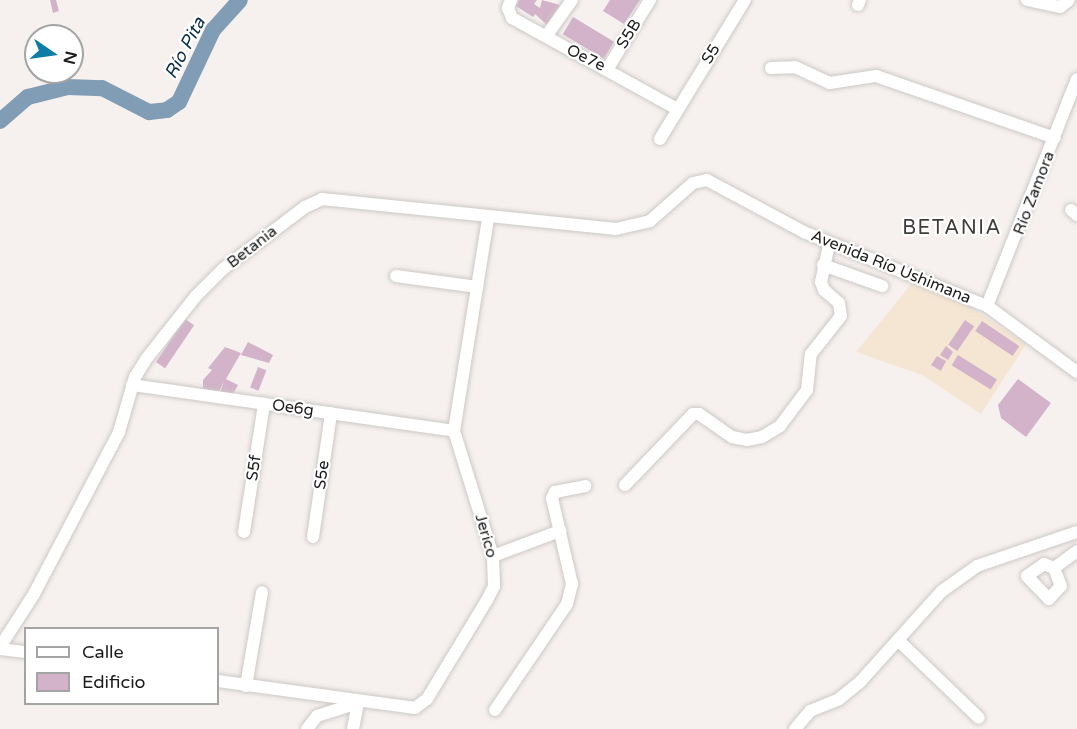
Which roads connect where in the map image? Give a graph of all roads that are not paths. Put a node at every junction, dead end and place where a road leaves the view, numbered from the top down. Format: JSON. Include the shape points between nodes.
{"nodes":[{"id":1,"x":511,"y":0,"type":"edge"},
{"id":2,"x":572,"y":0,"type":"edge"},
{"id":3,"x":650,"y":0,"type":"edge"},
{"id":4,"x":745,"y":0,"type":"edge"},
{"id":5,"x":1027,"y":0,"type":"edge"},
{"id":6,"x":1069,"y":0,"type":"edge"},
{"id":7,"x":547,"y":35,"type":"junction"},
{"id":8,"x":608,"y":68,"type":"junction"},
{"id":9,"x":771,"y":68,"type":"dead end"},
{"id":10,"x":1077,"y":79,"type":"edge"},
{"id":11,"x":676,"y":109,"type":"junction"},
{"id":12,"x":1055,"y":138,"type":"junction"},
{"id":13,"x":660,"y":139,"type":"dead end"},
{"id":14,"x":697,"y":181,"type":"joint"},
{"id":15,"x":488,"y":218,"type":"junction"},
{"id":16,"x":829,"y":243,"type":"junction"},
{"id":17,"x":823,"y":265,"type":"junction"},
{"id":18,"x":396,"y":276,"type":"dead end"},
{"id":19,"x":882,"y":286,"type":"dead end"},
{"id":20,"x":477,"y":287,"type":"junction"},
{"id":21,"x":987,"y":306,"type":"junction"},
{"id":22,"x":1077,"y":372,"type":"edge"},
{"id":23,"x":132,"y":385,"type":"junction"},
{"id":24,"x":264,"y":404,"type":"junction"},
{"id":25,"x":332,"y":413,"type":"junction"},
{"id":26,"x":454,"y":431,"type":"junction"},
{"id":27,"x":625,"y":485,"type":"dead end"},
{"id":28,"x":585,"y":486,"type":"dead end"},
{"id":29,"x":560,"y":531,"type":"junction"},
{"id":30,"x":244,"y":532,"type":"dead end"},
{"id":31,"x":1077,"y":532,"type":"edge"},
{"id":32,"x":314,"y":537,"type":"dead end"},
{"id":33,"x":1077,"y":551,"type":"edge"},
{"id":34,"x":493,"y":556,"type":"junction"},
{"id":35,"x":1054,"y":568,"type":"dead end"},
{"id":36,"x":262,"y":592,"type":"dead end"},
{"id":37,"x":898,"y":640,"type":"junction"},
{"id":38,"x":0,"y":648,"type":"edge"},
{"id":39,"x":24,"y":652,"type":"edge"},
{"id":40,"x":219,"y":681,"type":"edge"},
{"id":41,"x":246,"y":686,"type":"junction"},
{"id":42,"x":358,"y":703,"type":"junction"},
{"id":43,"x":495,"y":710,"type":"dead end"},
{"id":44,"x":979,"y":718,"type":"dead end"},
{"id":45,"x":307,"y":729,"type":"edge"},
{"id":46,"x":353,"y":729,"type":"edge"},
{"id":47,"x":795,"y":729,"type":"edge"}],
"edges":[{"from":1,"to":7,"type":"street","name":"Oe7e","via":[[508,8],[512,18]]},
{"from":2,"to":7,"type":"street"},
{"from":3,"to":8,"type":"street","name":"S5B"},
{"from":4,"to":11,"type":"street","name":"S5"},
{"from":5,"to":6,"type":"street","via":[[1060,7]]},
{"from":7,"to":8,"type":"street","name":"Oe7e"},
{"from":8,"to":11,"type":"street","name":"Oe7e"},
{"from":9,"to":12,"type":"street","via":[[802,69],[830,82],[876,76]]},
{"from":10,"to":12,"type":"street","name":"Río Zamora"},
{"from":11,"to":13,"type":"street","name":"S5"},
{"from":12,"to":21,"type":"street","name":"Río Zamora"},
{"from":14,"to":15,"type":"street","name":"Betania","via":[[658,216],[635,227],[589,228]]},
{"from":14,"to":16,"type":"street","name":"Avenida Río Ushimana","via":[[711,181]]},
{"from":15,"to":20,"type":"street","name":"Jerico"},
{"from":15,"to":23,"type":"street","name":"Betania","via":[[345,200],[314,202],[210,281],[147,358]]},
{"from":16,"to":17,"type":"street"},
{"from":16,"to":21,"type":"street","name":"Avenida Río Ushimana"},
{"from":17,"to":19,"type":"street"},
{"from":17,"to":27,"type":"street","via":[[822,286],[838,303],[841,316],[811,354],[807,390],[780,426],[762,437],[747,440],[732,437],[699,414],[693,414]]},
{"from":18,"to":20,"type":"street"},
{"from":20,"to":26,"type":"street","name":"Jerico"},
{"from":21,"to":22,"type":"street","name":"Avenida Río Ushimana"},
{"from":23,"to":24,"type":"street","name":"Oe6g"},
{"from":23,"to":38,"type":"street","name":"Betania","via":[[119,432],[34,594]]},
{"from":24,"to":25,"type":"street","name":"Oe6g"},
{"from":24,"to":30,"type":"street","name":"S5f"},
{"from":25,"to":26,"type":"street","name":"Oe6g"},
{"from":25,"to":32,"type":"street","name":"S5e"},
{"from":26,"to":34,"type":"street","name":"Jerico"},
{"from":28,"to":29,"type":"street","via":[[555,492],[552,498]]},
{"from":29,"to":34,"type":"street"},
{"from":29,"to":43,"type":"street","via":[[571,594]]},
{"from":31,"to":37,"type":"street","via":[[977,566],[942,591]]},
{"from":33,"to":35,"type":"street"},
{"from":34,"to":42,"type":"street","name":"Jerico","via":[[491,593],[425,702],[407,709]]},
{"from":36,"to":41,"type":"street"},
{"from":37,"to":44,"type":"street"},
{"from":37,"to":47,"type":"street","via":[[860,682],[838,699],[810,711]]},
{"from":38,"to":39,"type":"street"},
{"from":40,"to":41,"type":"street","name":"Jerico"},
{"from":41,"to":42,"type":"street","name":"Jerico"},
{"from":42,"to":45,"type":"street","via":[[317,716]]},
{"from":42,"to":46,"type":"street"}]}
